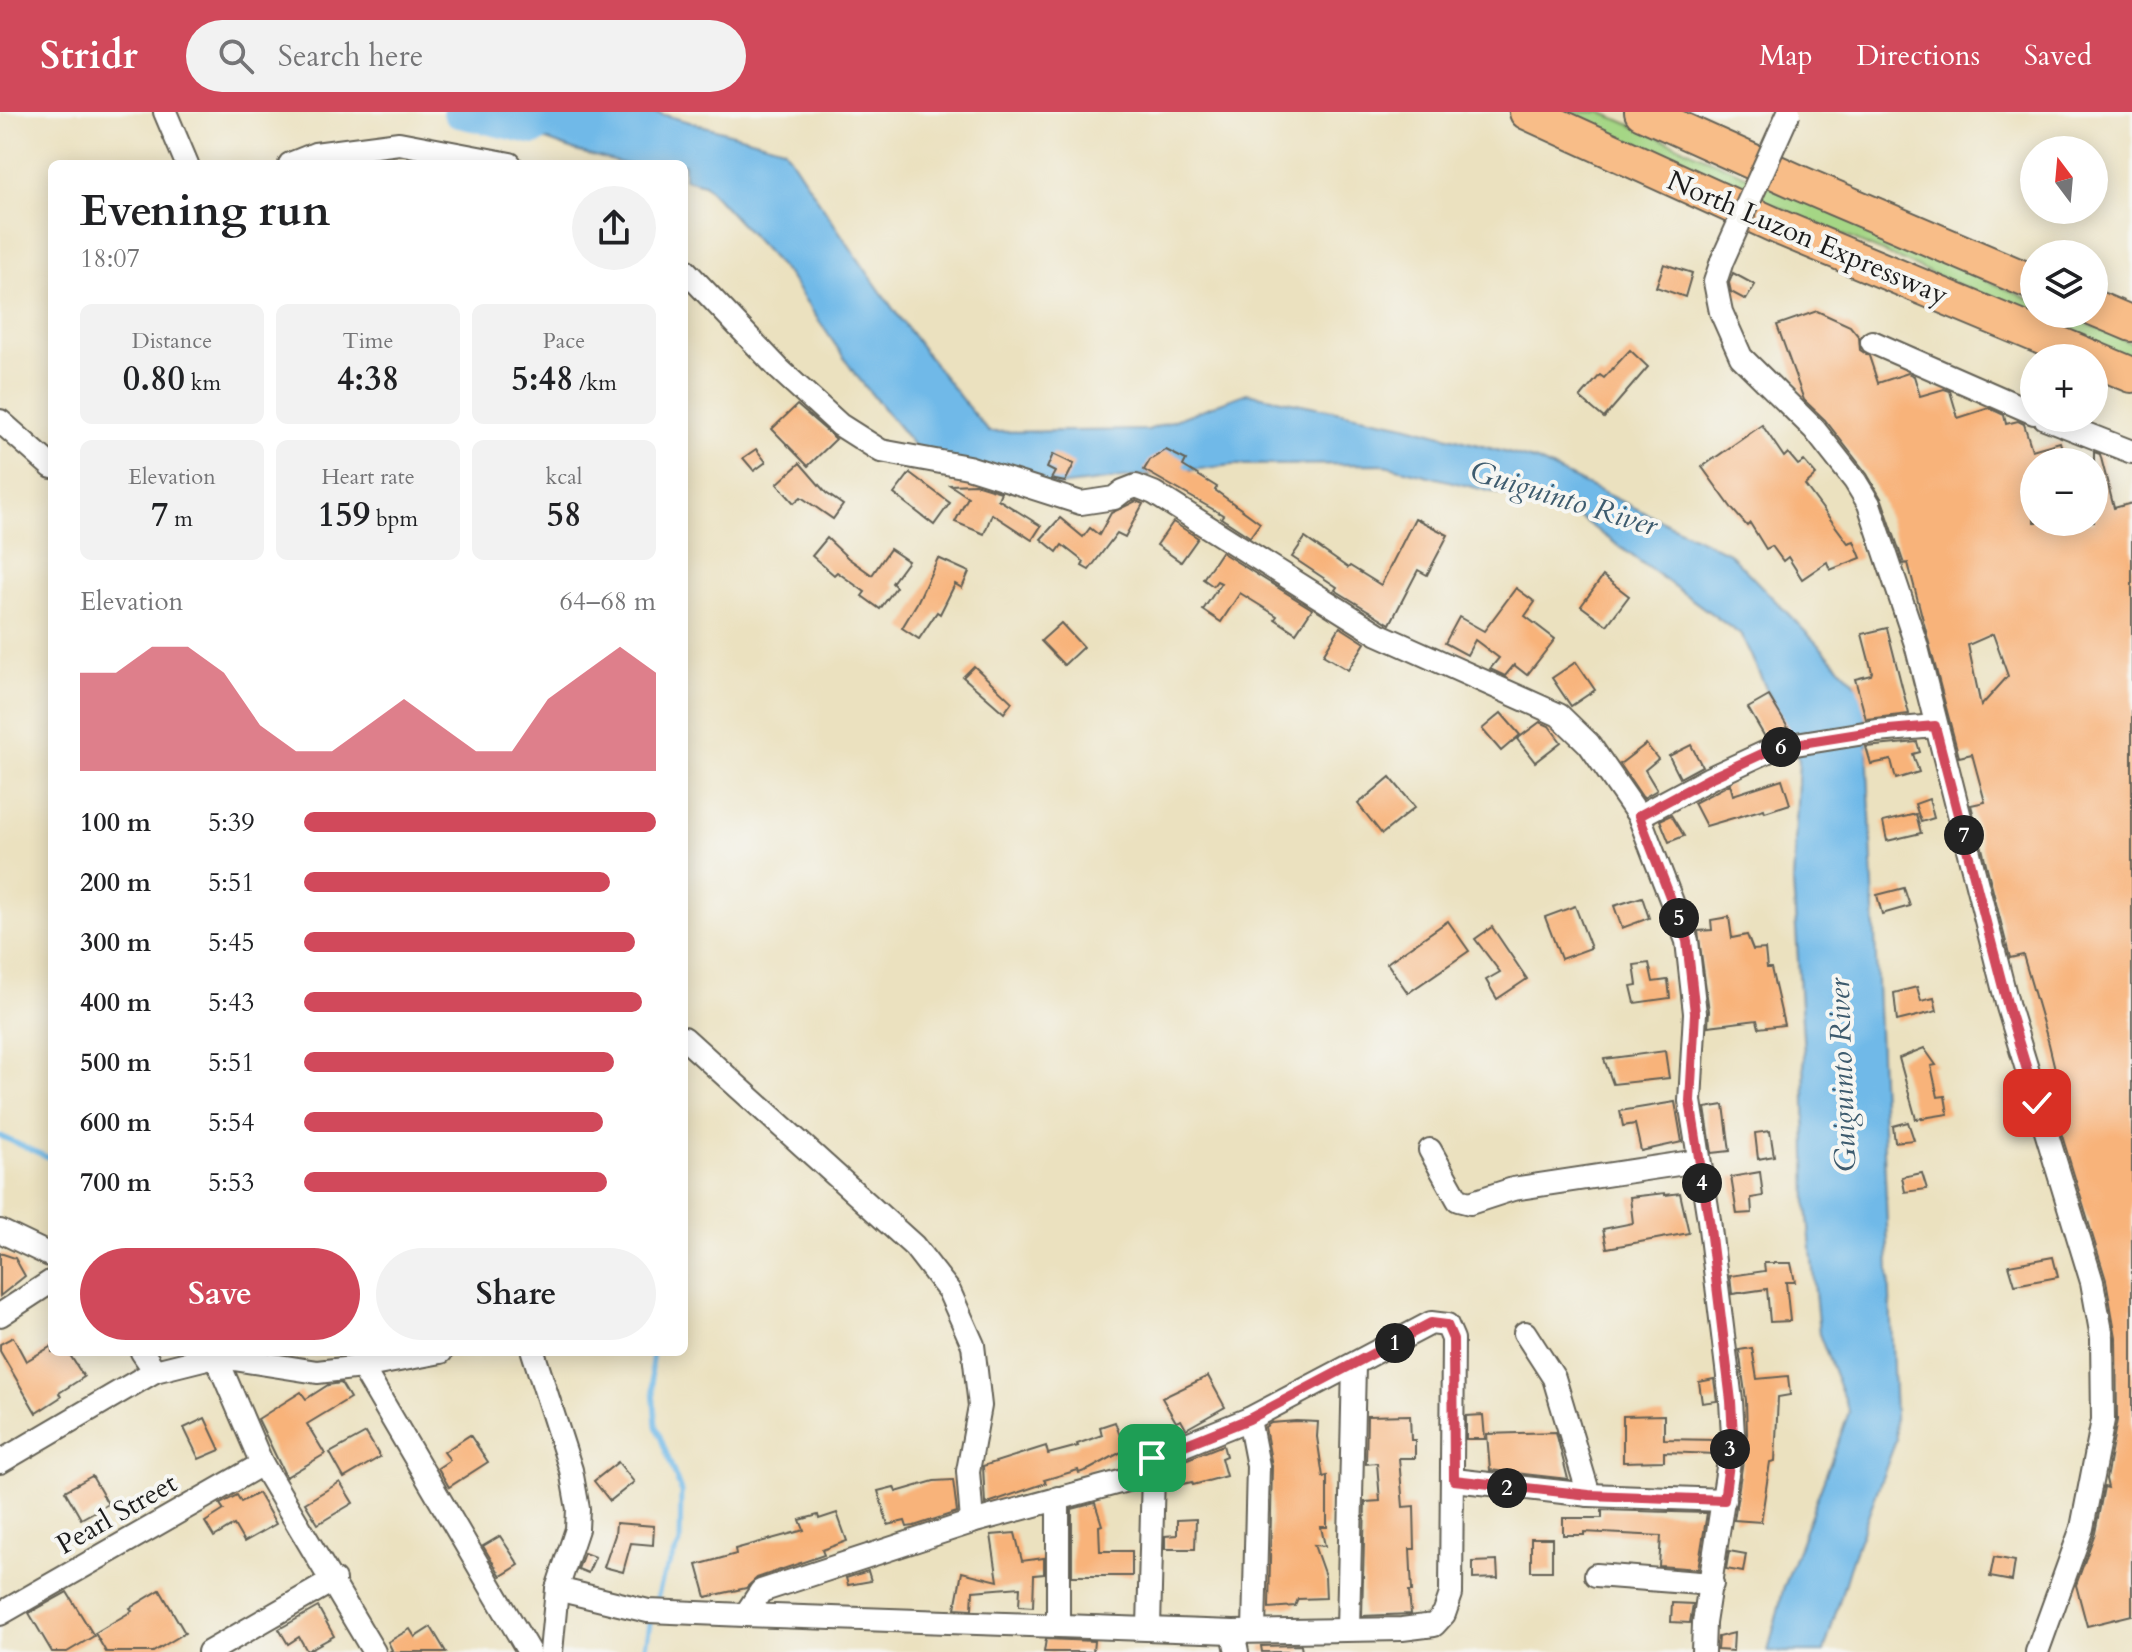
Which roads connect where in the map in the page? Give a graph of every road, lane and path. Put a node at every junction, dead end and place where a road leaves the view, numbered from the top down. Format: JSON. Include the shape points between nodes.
{"nodes":[{"id":1,"x":165,"y":112,"type":"edge"},
{"id":2,"x":1527,"y":112,"type":"edge"},
{"id":3,"x":1642,"y":112,"type":"edge"},
{"id":4,"x":1789,"y":112,"type":"edge"},
{"id":5,"x":185,"y":160,"type":"edge"},
{"id":6,"x":300,"y":160,"type":"edge"},
{"id":7,"x":489,"y":160,"type":"edge"},
{"id":8,"x":688,"y":273,"type":"edge"},
{"id":9,"x":2020,"y":277,"type":"edge"},
{"id":10,"x":2108,"y":314,"type":"edge"},
{"id":11,"x":2132,"y":324,"type":"edge"},
{"id":12,"x":1872,"y":342,"type":"dead end"},
{"id":13,"x":2059,"y":344,"type":"edge"},
{"id":14,"x":2108,"y":365,"type":"edge"},
{"id":15,"x":2132,"y":375,"type":"edge"},
{"id":16,"x":2020,"y":407,"type":"edge"},
{"id":17,"x":0,"y":421,"type":"edge"},
{"id":18,"x":2081,"y":432,"type":"edge"},
{"id":19,"x":2132,"y":452,"type":"edge"},
{"id":20,"x":48,"y":463,"type":"edge"},
{"id":21,"x":1935,"y":726,"type":"junction"},
{"id":22,"x":1639,"y":816,"type":"junction"},
{"id":23,"x":688,"y":1042,"type":"edge"},
{"id":24,"x":1430,"y":1150,"type":"dead end"},
{"id":25,"x":1698,"y":1161,"type":"junction"},
{"id":26,"x":0,"y":1231,"type":"edge"},
{"id":27,"x":48,"y":1254,"type":"edge"},
{"id":28,"x":48,"y":1284,"type":"edge"},
{"id":29,"x":0,"y":1315,"type":"edge"},
{"id":30,"x":1525,"y":1333,"type":"dead end"},
{"id":31,"x":195,"y":1356,"type":"edge"},
{"id":32,"x":215,"y":1356,"type":"edge"},
{"id":33,"x":225,"y":1356,"type":"edge"},
{"id":34,"x":420,"y":1356,"type":"edge"},
{"id":35,"x":534,"y":1356,"type":"edge"},
{"id":36,"x":148,"y":1361,"type":"edge"},
{"id":37,"x":1354,"y":1365,"type":"junction"},
{"id":38,"x":362,"y":1367,"type":"junction"},
{"id":39,"x":1249,"y":1419,"type":"junction"},
{"id":40,"x":0,"y":1462,"type":"edge"},
{"id":41,"x":262,"y":1464,"type":"junction"},
{"id":42,"x":1153,"y":1473,"type":"junction"},
{"id":43,"x":1454,"y":1480,"type":"junction"},
{"id":44,"x":1589,"y":1495,"type":"junction"},
{"id":45,"x":1058,"y":1498,"type":"junction"},
{"id":46,"x":1724,"y":1500,"type":"junction"},
{"id":47,"x":972,"y":1522,"type":"junction"},
{"id":48,"x":1596,"y":1575,"type":"dead end"},
{"id":49,"x":334,"y":1580,"type":"junction"},
{"id":50,"x":1712,"y":1584,"type":"junction"},
{"id":51,"x":557,"y":1589,"type":"junction"},
{"id":52,"x":0,"y":1614,"type":"edge"},
{"id":53,"x":745,"y":1615,"type":"junction"},
{"id":54,"x":1058,"y":1625,"type":"junction"},
{"id":55,"x":1149,"y":1627,"type":"junction"},
{"id":56,"x":1348,"y":1629,"type":"junction"},
{"id":57,"x":1241,"y":1638,"type":"edge"},
{"id":58,"x":209,"y":1652,"type":"edge"},
{"id":59,"x":374,"y":1652,"type":"edge"},
{"id":60,"x":529,"y":1652,"type":"edge"},
{"id":61,"x":551,"y":1652,"type":"edge"},
{"id":62,"x":1703,"y":1652,"type":"edge"},
{"id":63,"x":2037,"y":1652,"type":"edge"}],
"edges":[{"from":1,"to":5,"type":"street"},
{"from":2,"to":13,"type":"highway","name":"North Luzon Expressway","via":[[1781,228]]},
{"from":3,"to":9,"type":"highway","name":"North Luzon Expressway"},
{"from":4,"to":21,"type":"street","bridge":true,"via":[[1722,261],[1715,282],[1721,312],[1741,357],[1814,429],[1869,504],[1916,644]]},
{"from":6,"to":7,"type":"street","via":[[399,143]]},
{"from":8,"to":22,"type":"street","via":[[780,370],[840,425],[881,451],[968,467],[1081,503],[1114,498],[1136,486],[1154,493],[1378,634],[1559,715],[1589,744]]},
{"from":10,"to":11,"type":"highway"},
{"from":12,"to":16,"type":"street"},
{"from":14,"to":15,"type":"highway","name":"North Luzon Expressway"},
{"from":17,"to":20,"type":"street"},
{"from":18,"to":19,"type":"street"},
{"from":21,"to":22,"type":"street","via":[[1777,747]]},
{"from":21,"to":63,"type":"street","via":[[2008,1007],[2092,1282],[2102,1337],[2103,1420],[2082,1528]]},
{"from":22,"to":25,"type":"street","via":[[1687,941],[1695,1013],[1690,1101]]},
{"from":23,"to":47,"type":"street","via":[[914,1246],[949,1291],[973,1345],[980,1406],[968,1471]]},
{"from":24,"to":25,"type":"street","via":[[1458,1200],[1470,1203],[1513,1189]]},
{"from":25,"to":46,"type":"street","via":[[1731,1401],[1733,1435]]},
{"from":26,"to":27,"type":"street"},
{"from":28,"to":29,"type":"street"},
{"from":30,"to":44,"type":"street","via":[[1554,1378]]},
{"from":31,"to":36,"type":"street"},
{"from":32,"to":41,"type":"street"},
{"from":33,"to":38,"type":"street","via":[[317,1372]]},
{"from":34,"to":38,"type":"street"},
{"from":35,"to":51,"type":"street","via":[[578,1509],[577,1529]]},
{"from":36,"to":40,"type":"street"},
{"from":37,"to":39,"type":"street"},
{"from":37,"to":43,"type":"street","via":[[1431,1323],[1447,1325],[1453,1339]]},
{"from":37,"to":56,"type":"street"},
{"from":38,"to":60,"type":"street"},
{"from":39,"to":42,"type":"street","via":[[1152,1458]]},
{"from":39,"to":57,"type":"street","via":[[1258,1466]]},
{"from":41,"to":49,"type":"street"},
{"from":41,"to":52,"type":"street","name":"Pearl Street"},
{"from":42,"to":45,"type":"street"},
{"from":42,"to":55,"type":"street"},
{"from":43,"to":44,"type":"street"},
{"from":43,"to":56,"type":"street","via":[[1451,1594],[1444,1614],[1434,1625]]},
{"from":44,"to":46,"type":"street"},
{"from":45,"to":47,"type":"street"},
{"from":45,"to":54,"type":"street"},
{"from":46,"to":50,"type":"street"},
{"from":47,"to":53,"type":"street","via":[[761,1591]]},
{"from":48,"to":50,"type":"street"},
{"from":49,"to":58,"type":"street"},
{"from":49,"to":59,"type":"street"},
{"from":50,"to":62,"type":"street"},
{"from":51,"to":53,"type":"street","via":[[648,1611]]},
{"from":51,"to":61,"type":"street"},
{"from":53,"to":54,"type":"street"},
{"from":54,"to":55,"type":"street"},
{"from":55,"to":57,"type":"street"},
{"from":56,"to":57,"type":"street"}]}
